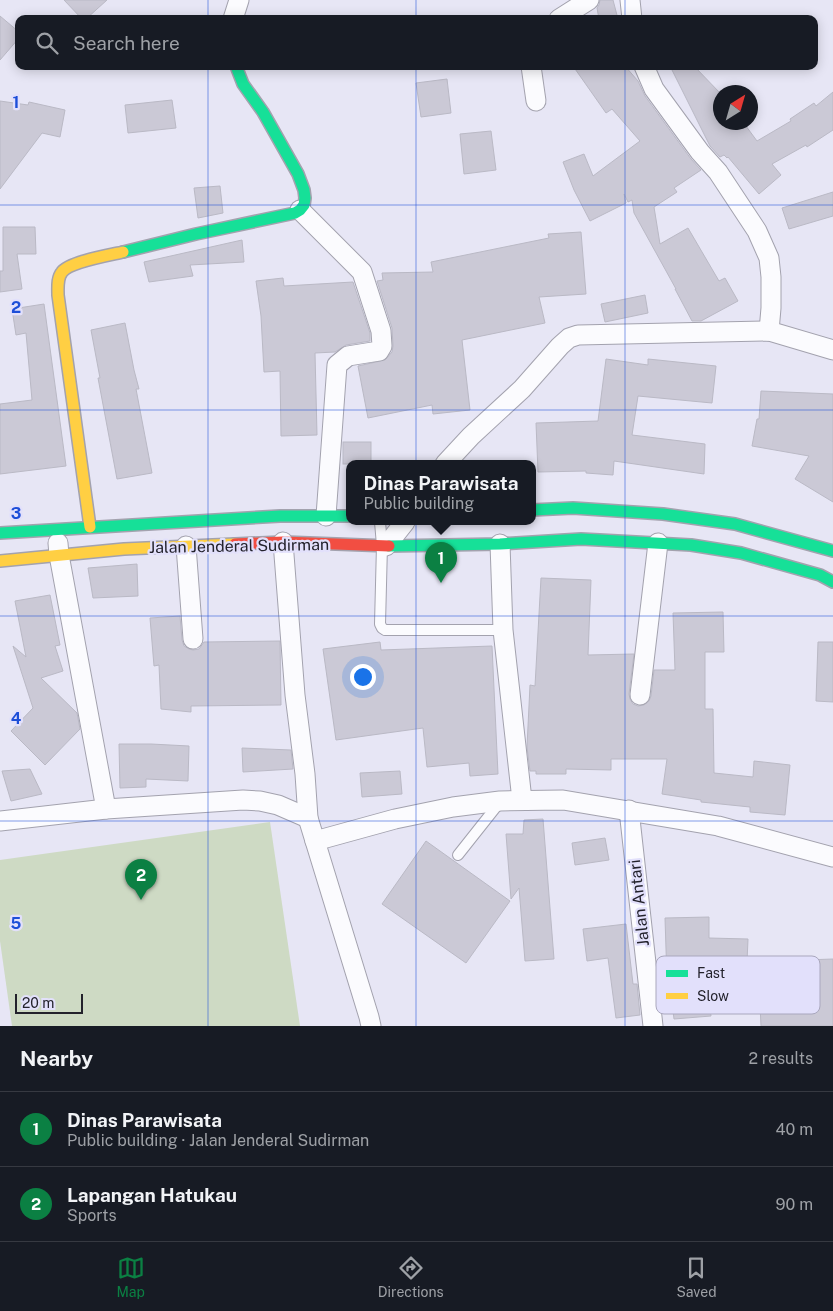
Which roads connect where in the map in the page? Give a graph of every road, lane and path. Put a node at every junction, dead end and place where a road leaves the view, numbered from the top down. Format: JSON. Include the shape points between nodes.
{"nodes":[{"id":1,"x":239,"y":0,"type":"edge"},
{"id":2,"x":589,"y":0,"type":"edge"},
{"id":3,"x":630,"y":0,"type":"edge"},
{"id":4,"x":234,"y":15,"type":"edge"},
{"id":5,"x":565,"y":15,"type":"edge"},
{"id":6,"x":632,"y":15,"type":"edge"},
{"id":7,"x":238,"y":70,"type":"edge"},
{"id":8,"x":532,"y":70,"type":"edge"},
{"id":9,"x":646,"y":70,"type":"edge"},
{"id":10,"x":536,"y":101,"type":"dead end"},
{"id":11,"x":300,"y":210,"type":"junction"},
{"id":12,"x":769,"y":331,"type":"junction"},
{"id":13,"x":833,"y":350,"type":"edge"},
{"id":14,"x":449,"y":460,"type":"edge"},
{"id":15,"x":536,"y":510,"type":"edge"},
{"id":16,"x":326,"y":516,"type":"junction"},
{"id":17,"x":346,"y":516,"type":"edge"},
{"id":18,"x":381,"y":525,"type":"edge"},
{"id":19,"x":402,"y":525,"type":"edge"},
{"id":20,"x":90,"y":527,"type":"junction"},
{"id":21,"x":56,"y":530,"type":"junction"},
{"id":22,"x":0,"y":533,"type":"edge"},
{"id":23,"x":283,"y":542,"type":"junction"},
{"id":24,"x":658,"y":543,"type":"junction"},
{"id":25,"x":500,"y":544,"type":"junction"},
{"id":26,"x":384,"y":545,"type":"junction"},
{"id":27,"x":186,"y":546,"type":"junction"},
{"id":28,"x":833,"y":551,"type":"edge"},
{"id":29,"x":58,"y":554,"type":"junction"},
{"id":30,"x":0,"y":561,"type":"edge"},
{"id":31,"x":833,"y":582,"type":"edge"},
{"id":32,"x":503,"y":630,"type":"junction"},
{"id":33,"x":193,"y":639,"type":"dead end"},
{"id":34,"x":640,"y":695,"type":"dead end"},
{"id":35,"x":522,"y":800,"type":"junction"},
{"id":36,"x":500,"y":801,"type":"junction"},
{"id":37,"x":106,"y":809,"type":"junction"},
{"id":38,"x":628,"y":810,"type":"junction"},
{"id":39,"x":308,"y":818,"type":"junction"},
{"id":40,"x":0,"y":821,"type":"edge"},
{"id":41,"x":315,"y":841,"type":"junction"},
{"id":42,"x":458,"y":855,"type":"dead end"},
{"id":43,"x":833,"y":857,"type":"edge"},
{"id":44,"x":371,"y":1026,"type":"edge"},
{"id":45,"x":653,"y":1026,"type":"edge"}],
"edges":[{"from":1,"to":4,"type":"street"},
{"from":2,"to":5,"type":"street"},
{"from":3,"to":6,"type":"street"},
{"from":7,"to":11,"type":"main road","via":[[298,174],[305,198]]},
{"from":8,"to":10,"type":"street"},
{"from":9,"to":12,"type":"street","via":[[654,89],[718,172],[757,231],[769,258]]},
{"from":11,"to":16,"type":"street","via":[[362,272],[381,330],[382,346],[378,351],[348,356],[337,365]]},
{"from":11,"to":20,"type":"main road","via":[[80,263],[62,271],[58,289]]},
{"from":12,"to":13,"type":"street"},
{"from":12,"to":14,"type":"street","via":[[578,335],[569,338]]},
{"from":15,"to":28,"type":"main road","via":[[573,508],[663,514],[735,524]]},
{"from":16,"to":17,"type":"main road","name":"Jalan Jenderal Sudirman"},
{"from":16,"to":20,"type":"main road","name":"Jalan Jenderal Sudirman"},
{"from":18,"to":26,"type":"lane"},
{"from":19,"to":26,"type":"street"},
{"from":20,"to":21,"type":"main road","name":"Jalan Jenderal Sudirman"},
{"from":21,"to":22,"type":"main road","name":"Jalan Jenderal Sudirman"},
{"from":21,"to":29,"type":"street"},
{"from":23,"to":26,"type":"main road","name":"Jalan Jenderal Sudirman"},
{"from":23,"to":27,"type":"main road","name":"Jalan Jenderal Sudirman"},
{"from":23,"to":39,"type":"street"},
{"from":24,"to":25,"type":"main road","name":"Jalan Jenderal Sudirman","via":[[581,539]]},
{"from":24,"to":31,"type":"main road","name":"Jalan Jenderal Sudirman","via":[[741,553],[820,575]]},
{"from":24,"to":34,"type":"street"},
{"from":25,"to":26,"type":"main road","name":"Jalan Jenderal Sudirman"},
{"from":25,"to":32,"type":"street"},
{"from":26,"to":32,"type":"lane","via":[[380,624],[385,630]]},
{"from":27,"to":29,"type":"main road","name":"Jalan Jenderal Sudirman"},
{"from":27,"to":33,"type":"street"},
{"from":29,"to":30,"type":"main road","name":"Jalan Jenderal Sudirman"},
{"from":29,"to":37,"type":"street"},
{"from":32,"to":35,"type":"street"},
{"from":35,"to":36,"type":"street"},
{"from":35,"to":38,"type":"street","via":[[563,800]]},
{"from":36,"to":41,"type":"street","via":[[395,819]]},
{"from":36,"to":42,"type":"lane"},
{"from":37,"to":39,"type":"street","via":[[243,800],[278,805]]},
{"from":37,"to":40,"type":"street"},
{"from":38,"to":43,"type":"street","via":[[718,826]]},
{"from":38,"to":45,"type":"street","name":"Jalan Antari"},
{"from":39,"to":41,"type":"street"},
{"from":41,"to":44,"type":"street"}]}
